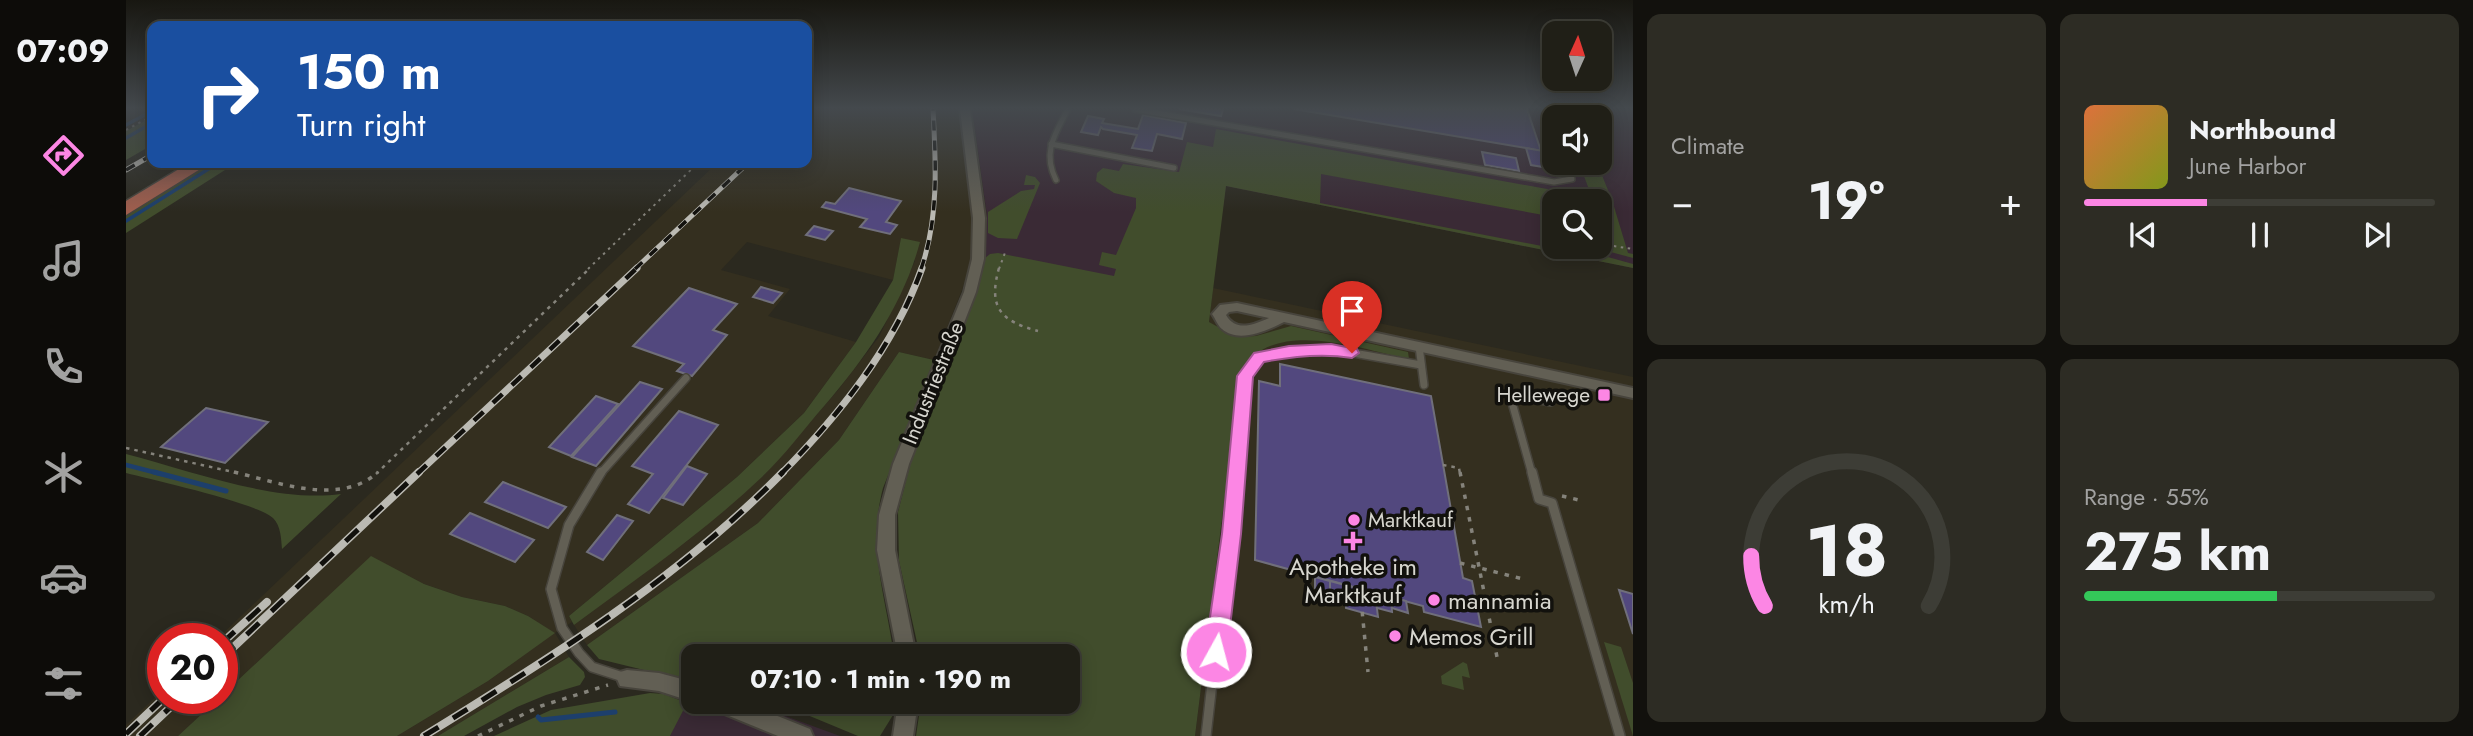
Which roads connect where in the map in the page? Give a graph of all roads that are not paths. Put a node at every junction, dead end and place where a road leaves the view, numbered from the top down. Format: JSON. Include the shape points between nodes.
{"nodes":[{"id":1,"x":969,"y":143,"type":"edge"},
{"id":2,"x":1331,"y":143,"type":"edge"},
{"id":3,"x":1051,"y":144,"type":"joint"},
{"id":4,"x":193,"y":168,"type":"edge"},
{"id":5,"x":1174,"y":168,"type":"dead end"},
{"id":6,"x":1571,"y":175,"type":"edge"},
{"id":7,"x":1056,"y":180,"type":"dead end"},
{"id":8,"x":126,"y":209,"type":"edge"},
{"id":9,"x":1283,"y":317,"type":"dead end"},
{"id":10,"x":1419,"y":346,"type":"junction"},
{"id":11,"x":1421,"y":365,"type":"junction"},
{"id":12,"x":686,"y":378,"type":"dead end"},
{"id":13,"x":1424,"y":385,"type":"dead end"},
{"id":14,"x":1633,"y":393,"type":"edge"},
{"id":15,"x":1551,"y":402,"type":"dead end"},
{"id":16,"x":905,"y":644,"type":"edge"},
{"id":17,"x":628,"y":679,"type":"joint"},
{"id":18,"x":681,"y":688,"type":"edge"},
{"id":19,"x":749,"y":714,"type":"edge"},
{"id":20,"x":906,"y":714,"type":"edge"},
{"id":21,"x":803,"y":736,"type":"edge"},
{"id":22,"x":903,"y":736,"type":"edge"},
{"id":23,"x":1206,"y":736,"type":"edge"},
{"id":24,"x":1620,"y":736,"type":"edge"}],
"edges":[{"from":1,"to":16,"type":"street","name":"Industriestraße","via":[[979,218],[978,259],[970,292],[901,464],[887,514],[886,550]]},
{"from":2,"to":6,"type":"lane","via":[[1554,182],[1572,179]]},
{"from":3,"to":5,"type":"lane"},
{"from":3,"to":7,"type":"lane","via":[[1047,165]]},
{"from":4,"to":8,"type":"main road"},
{"from":9,"to":10,"type":"street"},
{"from":10,"to":11,"type":"lane"},
{"from":10,"to":14,"type":"street"},
{"from":11,"to":13,"type":"lane"},
{"from":11,"to":23,"type":"lane","via":[[1331,349],[1289,351],[1259,357],[1245,376]]},
{"from":12,"to":17,"type":"lane","via":[[597,477],[569,526],[551,589],[562,628],[579,653],[592,667]]},
{"from":15,"to":24,"type":"lane","via":[[1511,398],[1539,499],[1552,503]]},
{"from":17,"to":18,"type":"street"},
{"from":19,"to":21,"type":"street"},
{"from":20,"to":22,"type":"street"}]}
